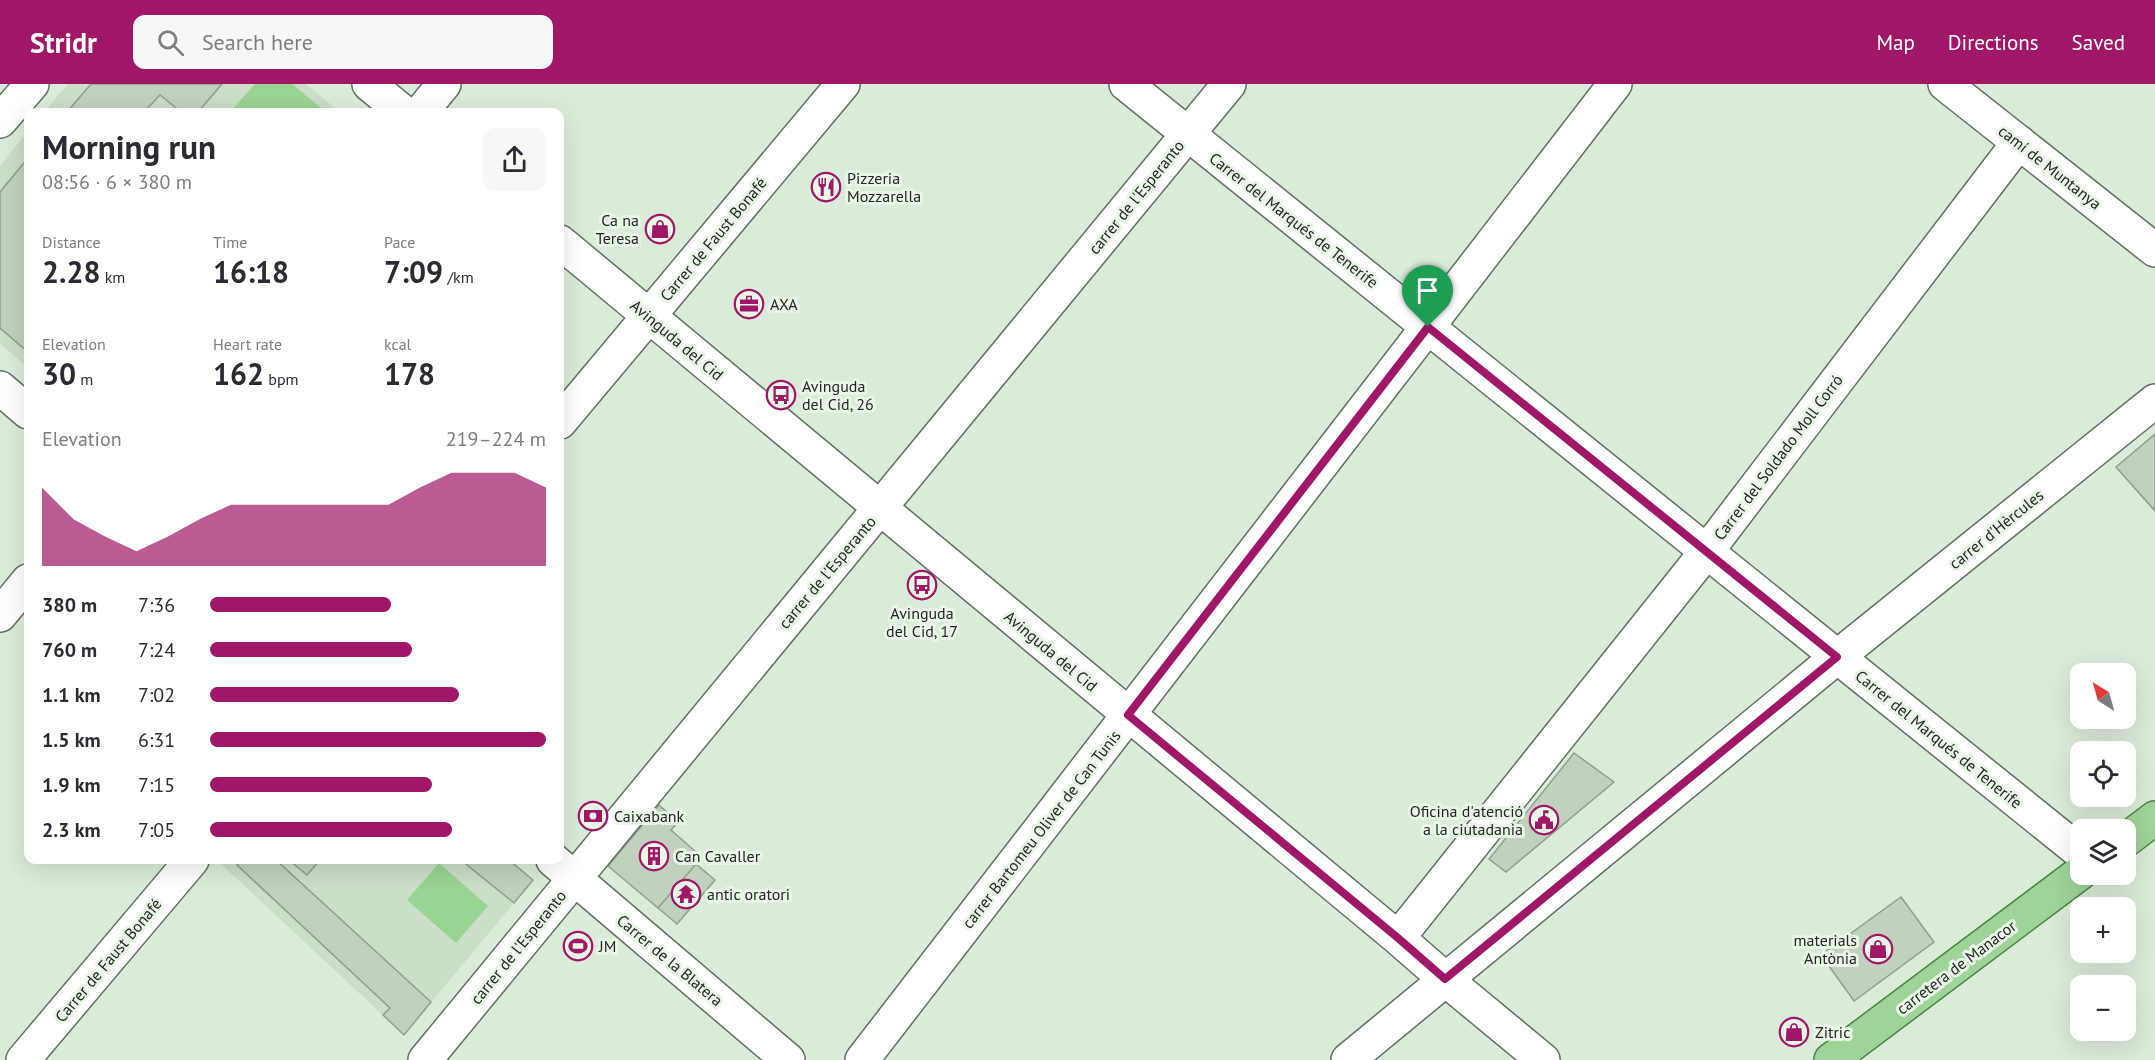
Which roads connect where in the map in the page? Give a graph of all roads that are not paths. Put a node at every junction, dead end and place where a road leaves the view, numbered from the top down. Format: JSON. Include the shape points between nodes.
{"nodes":[{"id":1,"x":32,"y":84,"type":"edge"},
{"id":2,"x":369,"y":84,"type":"edge"},
{"id":3,"x":444,"y":84,"type":"edge"},
{"id":4,"x":843,"y":84,"type":"edge"},
{"id":5,"x":1126,"y":84,"type":"edge"},
{"id":6,"x":1229,"y":84,"type":"edge"},
{"id":7,"x":1615,"y":84,"type":"edge"},
{"id":8,"x":1945,"y":84,"type":"edge"},
{"id":9,"x":398,"y":108,"type":"edge"},
{"id":10,"x":424,"y":108,"type":"edge"},
{"id":11,"x":0,"y":122,"type":"edge"},
{"id":12,"x":1187,"y":135,"type":"junction"},
{"id":13,"x":2019,"y":142,"type":"junction"},
{"id":14,"x":564,"y":245,"type":"edge"},
{"id":15,"x":2155,"y":250,"type":"edge"},
{"id":16,"x":648,"y":316,"type":"junction"},
{"id":17,"x":1428,"y":327,"type":"junction"},
{"id":18,"x":0,"y":388,"type":"edge"},
{"id":19,"x":2155,"y":401,"type":"edge"},
{"id":20,"x":24,"y":409,"type":"edge"},
{"id":21,"x":564,"y":417,"type":"edge"},
{"id":22,"x":879,"y":509,"type":"junction"},
{"id":23,"x":1707,"y":551,"type":"junction"},
{"id":24,"x":24,"y":586,"type":"edge"},
{"id":25,"x":0,"y":615,"type":"edge"},
{"id":26,"x":1837,"y":657,"type":"junction"},
{"id":27,"x":1128,"y":715,"type":"junction"},
{"id":28,"x":2155,"y":818,"type":"edge"},
{"id":29,"x":2136,"y":832,"type":"edge"},
{"id":30,"x":2070,"y":844,"type":"edge"},
{"id":31,"x":189,"y":864,"type":"edge"},
{"id":32,"x":564,"y":869,"type":"edge"},
{"id":33,"x":2070,"y":881,"type":"edge"},
{"id":34,"x":1398,"y":938,"type":"junction"},
{"id":35,"x":1445,"y":979,"type":"junction"},
{"id":36,"x":0,"y":1046,"type":"edge"},
{"id":37,"x":18,"y":1060,"type":"edge"},
{"id":38,"x":23,"y":1060,"type":"edge"},
{"id":39,"x":425,"y":1060,"type":"edge"},
{"id":40,"x":788,"y":1060,"type":"edge"},
{"id":41,"x":862,"y":1060,"type":"edge"},
{"id":42,"x":1348,"y":1060,"type":"edge"},
{"id":43,"x":1543,"y":1060,"type":"edge"},
{"id":44,"x":1831,"y":1060,"type":"edge"}],
"edges":[{"from":1,"to":11,"type":"street"},
{"from":2,"to":9,"type":"street"},
{"from":3,"to":10,"type":"street"},
{"from":4,"to":16,"type":"street","name":"Carrer de Faust Bonafé"},
{"from":5,"to":12,"type":"street","name":"Carrer del Marqués de Tenerife"},
{"from":6,"to":12,"type":"street","name":"carrer de l'Esperanto"},
{"from":7,"to":17,"type":"street","name":"carrer Bartomeu Oliver de Can Tunis"},
{"from":8,"to":13,"type":"street","name":"camí de Muntanya"},
{"from":12,"to":17,"type":"street","name":"Carrer del Marqués de Tenerife"},
{"from":12,"to":22,"type":"street","name":"carrer de l'Esperanto"},
{"from":13,"to":15,"type":"street","name":"camí de Muntanya"},
{"from":13,"to":23,"type":"street","name":"Carrer del Soldado Moll Corró"},
{"from":14,"to":16,"type":"street","name":"Avinguda del Cid"},
{"from":16,"to":21,"type":"street","name":"Carrer de Faust Bonafé"},
{"from":16,"to":22,"type":"street","name":"Avinguda del Cid"},
{"from":17,"to":23,"type":"street","name":"Carrer del Marqués de Tenerife"},
{"from":17,"to":27,"type":"street","name":"carrer Bartomeu Oliver de Can Tunis"},
{"from":18,"to":20,"type":"street"},
{"from":19,"to":26,"type":"street","name":"carrer d'Hèrcules"},
{"from":22,"to":27,"type":"street","name":"Avinguda del Cid"},
{"from":22,"to":32,"type":"street","name":"carrer de l'Esperanto"},
{"from":23,"to":26,"type":"street","name":"Carrer del Marqués de Tenerife"},
{"from":23,"to":34,"type":"street","name":"Carrer del Soldado Moll Corró"},
{"from":24,"to":25,"type":"street"},
{"from":26,"to":30,"type":"street","name":"Carrer del Marqués de Tenerife"},
{"from":26,"to":35,"type":"street","name":"carrer d'Hèrcules"},
{"from":27,"to":34,"type":"street","name":"Avinguda del Cid"},
{"from":27,"to":41,"type":"street","name":"carrer Bartomeu Oliver de Can Tunis"},
{"from":28,"to":29,"type":"main road"},
{"from":31,"to":38,"type":"street","name":"Carrer de Faust Bonafé"},
{"from":32,"to":39,"type":"street","name":"carrer de l'Esperanto"},
{"from":32,"to":40,"type":"street","name":"Carrer de la Blatera"},
{"from":33,"to":44,"type":"main road","name":"carretera de Manacor"},
{"from":34,"to":35,"type":"street","name":"Avinguda del Cid"},
{"from":35,"to":42,"type":"street","name":"carrer d'Hèrcules"},
{"from":35,"to":43,"type":"street","name":"Avinguda del Cid"},
{"from":36,"to":37,"type":"street"}]}
